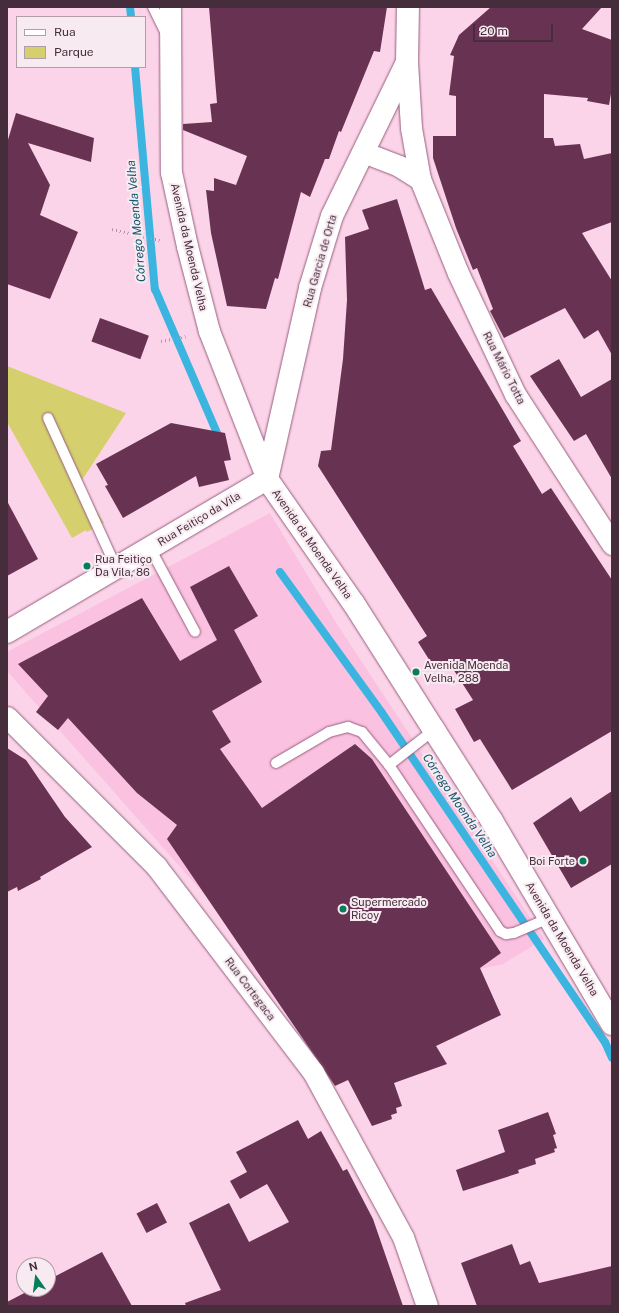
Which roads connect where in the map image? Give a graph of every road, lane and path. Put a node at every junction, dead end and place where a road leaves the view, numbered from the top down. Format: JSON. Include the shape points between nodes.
{"nodes":[{"id":1,"x":153,"y":7,"type":"edge"},
{"id":2,"x":170,"y":7,"type":"edge"},
{"id":3,"x":411,"y":10,"type":"edge"},
{"id":4,"x":170,"y":43,"type":"junction"},
{"id":5,"x":407,"y":62,"type":"junction"},
{"id":6,"x":363,"y":152,"type":"junction"},
{"id":7,"x":420,"y":179,"type":"junction"},
{"id":8,"x":112,"y":229,"type":"dead end"},
{"id":9,"x":168,"y":242,"type":"dead end"},
{"id":10,"x":191,"y":334,"type":"dead end"},
{"id":11,"x":161,"y":340,"type":"dead end"},
{"id":12,"x":48,"y":418,"type":"dead end"},
{"id":13,"x":267,"y":479,"type":"junction"},
{"id":14,"x":612,"y":544,"type":"edge"},
{"id":15,"x":150,"y":548,"type":"junction"},
{"id":16,"x":116,"y":568,"type":"junction"},
{"id":17,"x":7,"y":632,"type":"edge"},
{"id":18,"x":195,"y":632,"type":"dead end"},
{"id":19,"x":7,"y":717,"type":"edge"},
{"id":20,"x":434,"y":730,"type":"junction"},
{"id":21,"x":276,"y":764,"type":"dead end"},
{"id":22,"x":389,"y":764,"type":"junction"},
{"id":23,"x":550,"y":918,"type":"junction"},
{"id":24,"x":612,"y":1024,"type":"edge"},
{"id":25,"x":427,"y":1306,"type":"edge"}],
"edges":[{"from":1,"to":4,"type":"lane"},
{"from":2,"to":4,"type":"street","name":"Avenida da Moenda Velha"},
{"from":3,"to":5,"type":"street","name":"Rua Garcia de Orta"},
{"from":4,"to":13,"type":"street","name":"Avenida da Moenda Velha","via":[[172,172],[186,246],[209,331]]},
{"from":5,"to":6,"type":"street","name":"Rua Garcia de Orta"},
{"from":5,"to":7,"type":"street","name":"Rua Mário Totta","via":[[411,128]]},
{"from":6,"to":7,"type":"street","via":[[399,166]]},
{"from":6,"to":13,"type":"street","name":"Rua Garcia de Orta","via":[[332,216],[312,281]]},
{"from":7,"to":14,"type":"street","name":"Rua Mário Totta","via":[[458,273],[515,394]]},
{"from":8,"to":9,"type":"path"},
{"from":10,"to":11,"type":"path"},
{"from":12,"to":16,"type":"lane"},
{"from":13,"to":15,"type":"street","name":"Rua Feitiço da Vila"},
{"from":13,"to":20,"type":"street","name":"Avenida da Moenda Velha","via":[[354,604]]},
{"from":15,"to":16,"type":"street","name":"Rua Feitiço da Vila"},
{"from":15,"to":18,"type":"lane"},
{"from":16,"to":17,"type":"street","name":"Rua Feitiço da Vila"},
{"from":19,"to":25,"type":"street","name":"Rua Cortegaca","via":[[156,866],[313,1072],[403,1237]]},
{"from":20,"to":22,"type":"lane"},
{"from":20,"to":23,"type":"street","name":"Avenida da Moenda Velha"},
{"from":21,"to":22,"type":"lane","via":[[329,732],[348,727],[362,732]]},
{"from":22,"to":23,"type":"lane","via":[[500,930],[506,934],[514,933]]},
{"from":23,"to":24,"type":"street","name":"Avenida da Moenda Velha"}]}
